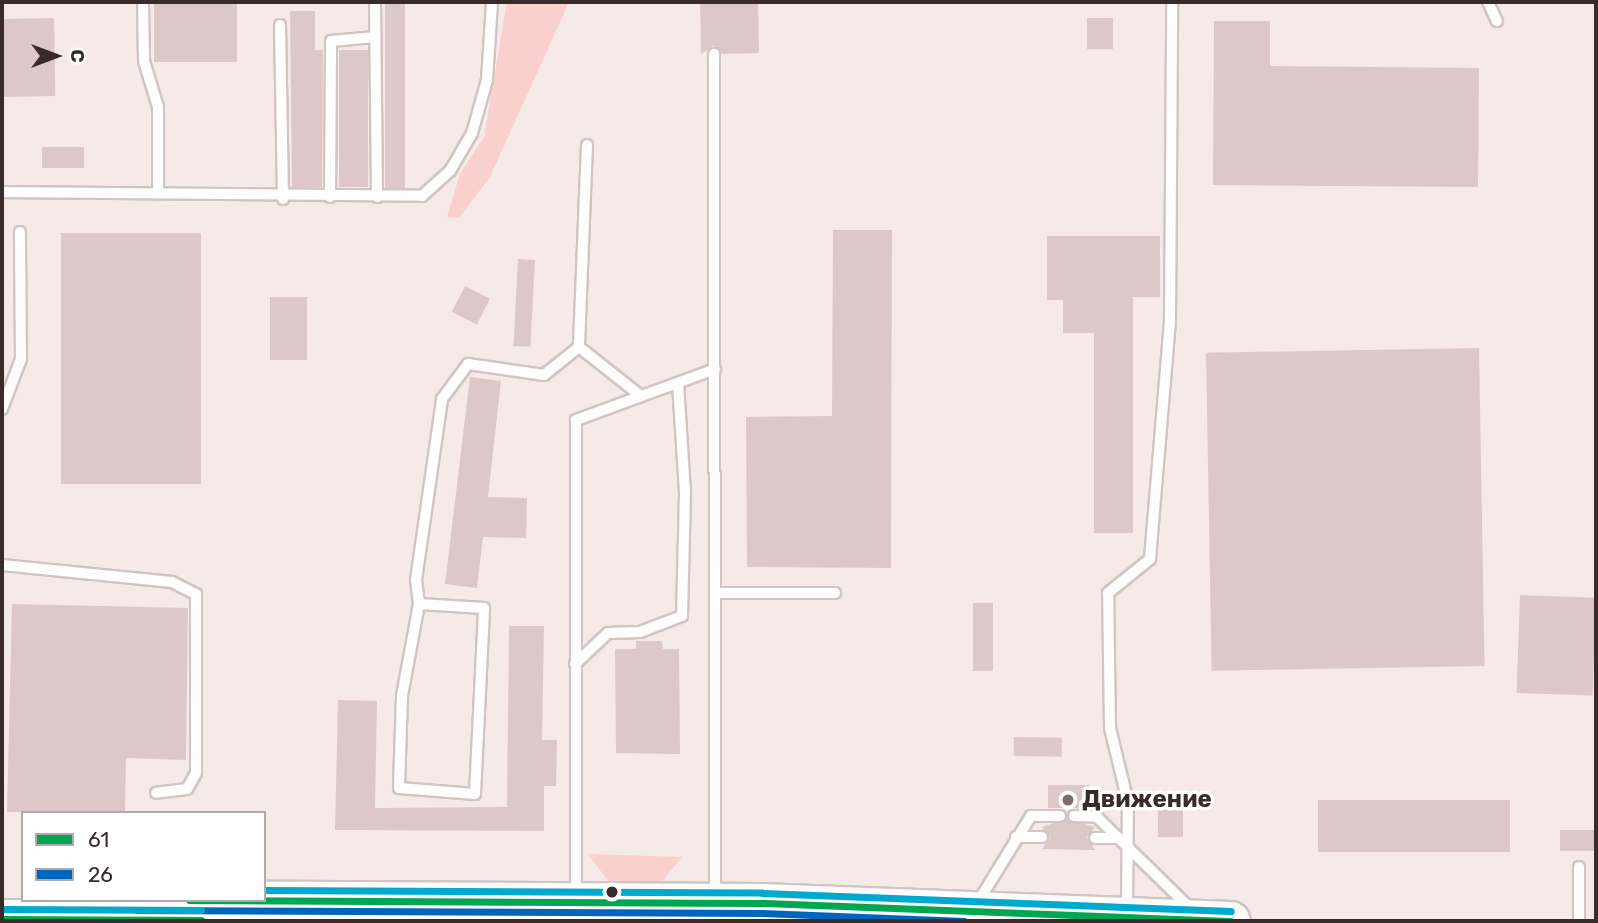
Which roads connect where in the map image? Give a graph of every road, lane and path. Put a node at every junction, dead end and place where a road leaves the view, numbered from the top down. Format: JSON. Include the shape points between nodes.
{"nodes":[{"id":1,"x":143,"y":2,"type":"edge"},
{"id":2,"x":375,"y":2,"type":"edge"},
{"id":3,"x":492,"y":2,"type":"edge"},
{"id":4,"x":1172,"y":2,"type":"edge"},
{"id":5,"x":1488,"y":2,"type":"edge"},
{"id":6,"x":1497,"y":21,"type":"dead end"},
{"id":7,"x":280,"y":25,"type":"dead end"},
{"id":8,"x":375,"y":37,"type":"junction"},
{"id":9,"x":714,"y":54,"type":"dead end"},
{"id":10,"x":587,"y":145,"type":"dead end"},
{"id":11,"x":158,"y":191,"type":"junction"},
{"id":12,"x":2,"y":192,"type":"edge"},
{"id":13,"x":330,"y":197,"type":"junction"},
{"id":14,"x":377,"y":197,"type":"junction"},
{"id":15,"x":284,"y":199,"type":"junction"},
{"id":16,"x":20,"y":232,"type":"dead end"},
{"id":17,"x":579,"y":347,"type":"junction"},
{"id":18,"x":715,"y":369,"type":"junction"},
{"id":19,"x":678,"y":383,"type":"junction"},
{"id":20,"x":641,"y":396,"type":"junction"},
{"id":21,"x":2,"y":409,"type":"edge"},
{"id":22,"x":2,"y":565,"type":"edge"},
{"id":23,"x":716,"y":593,"type":"junction"},
{"id":24,"x":835,"y":593,"type":"dead end"},
{"id":25,"x":419,"y":604,"type":"junction"},
{"id":26,"x":575,"y":664,"type":"junction"},
{"id":27,"x":156,"y":793,"type":"dead end"},
{"id":28,"x":1060,"y":816,"type":"dead end"},
{"id":29,"x":1074,"y":816,"type":"dead end"},
{"id":30,"x":1016,"y":837,"type":"junction"},
{"id":31,"x":1042,"y":837,"type":"dead end"},
{"id":32,"x":1095,"y":838,"type":"dead end"},
{"id":33,"x":1119,"y":838,"type":"junction"},
{"id":34,"x":1127,"y":847,"type":"junction"},
{"id":35,"x":1579,"y":867,"type":"dead end"},
{"id":36,"x":2,"y":896,"type":"edge"},
{"id":37,"x":21,"y":897,"type":"edge"},
{"id":38,"x":225,"y":902,"type":"edge"},
{"id":39,"x":715,"y":902,"type":"junction"},
{"id":40,"x":975,"y":908,"type":"junction"},
{"id":41,"x":576,"y":910,"type":"edge"},
{"id":42,"x":762,"y":912,"type":"edge"},
{"id":43,"x":1127,"y":914,"type":"junction"},
{"id":44,"x":2,"y":919,"type":"edge"},
{"id":45,"x":1215,"y":919,"type":"edge"},
{"id":46,"x":213,"y":921,"type":"edge"},
{"id":47,"x":278,"y":921,"type":"edge"},
{"id":48,"x":1579,"y":921,"type":"edge"}],
"edges":[{"from":1,"to":11,"type":"lane","via":[[144,61],[158,107]]},
{"from":2,"to":8,"type":"lane"},
{"from":3,"to":14,"type":"lane","via":[[487,80],[472,133],[450,171],[422,196]]},
{"from":4,"to":34,"type":"lane","via":[[1170,320],[1150,559],[1108,593],[1110,728],[1128,802]]},
{"from":5,"to":6,"type":"lane"},
{"from":7,"to":15,"type":"lane"},
{"from":8,"to":13,"type":"lane","via":[[331,41]]},
{"from":8,"to":14,"type":"lane"},
{"from":9,"to":18,"type":"lane"},
{"from":10,"to":17,"type":"lane"},
{"from":11,"to":12,"type":"lane"},
{"from":11,"to":15,"type":"lane"},
{"from":13,"to":14,"type":"lane"},
{"from":13,"to":15,"type":"lane"},
{"from":16,"to":21,"type":"lane","via":[[21,359]]},
{"from":17,"to":20,"type":"lane"},
{"from":17,"to":25,"type":"lane","via":[[544,375],[468,364],[442,399],[416,580]]},
{"from":18,"to":19,"type":"lane"},
{"from":18,"to":23,"type":"lane"},
{"from":19,"to":20,"type":"lane"},
{"from":19,"to":26,"type":"lane","via":[[685,492],[682,616],[640,632],[608,633]]},
{"from":20,"to":26,"type":"lane","via":[[576,420]]},
{"from":22,"to":27,"type":"lane","via":[[172,582],[196,594],[196,773],[187,789]]},
{"from":23,"to":24,"type":"lane"},
{"from":23,"to":39,"type":"lane"},
{"from":25,"to":25,"type":"lane","via":[[484,608],[475,793],[399,788],[402,696]]},
{"from":26,"to":41,"type":"lane"},
{"from":28,"to":30,"type":"lane","via":[[1031,816]]},
{"from":29,"to":33,"type":"lane","via":[[1097,817]]},
{"from":30,"to":31,"type":"lane"},
{"from":30,"to":40,"type":"lane"},
{"from":32,"to":33,"type":"lane"},
{"from":33,"to":34,"type":"lane"},
{"from":34,"to":43,"type":"lane"},
{"from":34,"to":45,"type":"lane"},
{"from":35,"to":48,"type":"lane"},
{"from":36,"to":37,"type":"highway"},
{"from":38,"to":41,"type":"highway"},
{"from":39,"to":41,"type":"highway"},
{"from":39,"to":42,"type":"highway"},
{"from":40,"to":42,"type":"highway"},
{"from":40,"to":43,"type":"highway"},
{"from":43,"to":45,"type":"highway"},
{"from":44,"to":46,"type":"highway"},
{"from":46,"to":47,"type":"highway"}]}
